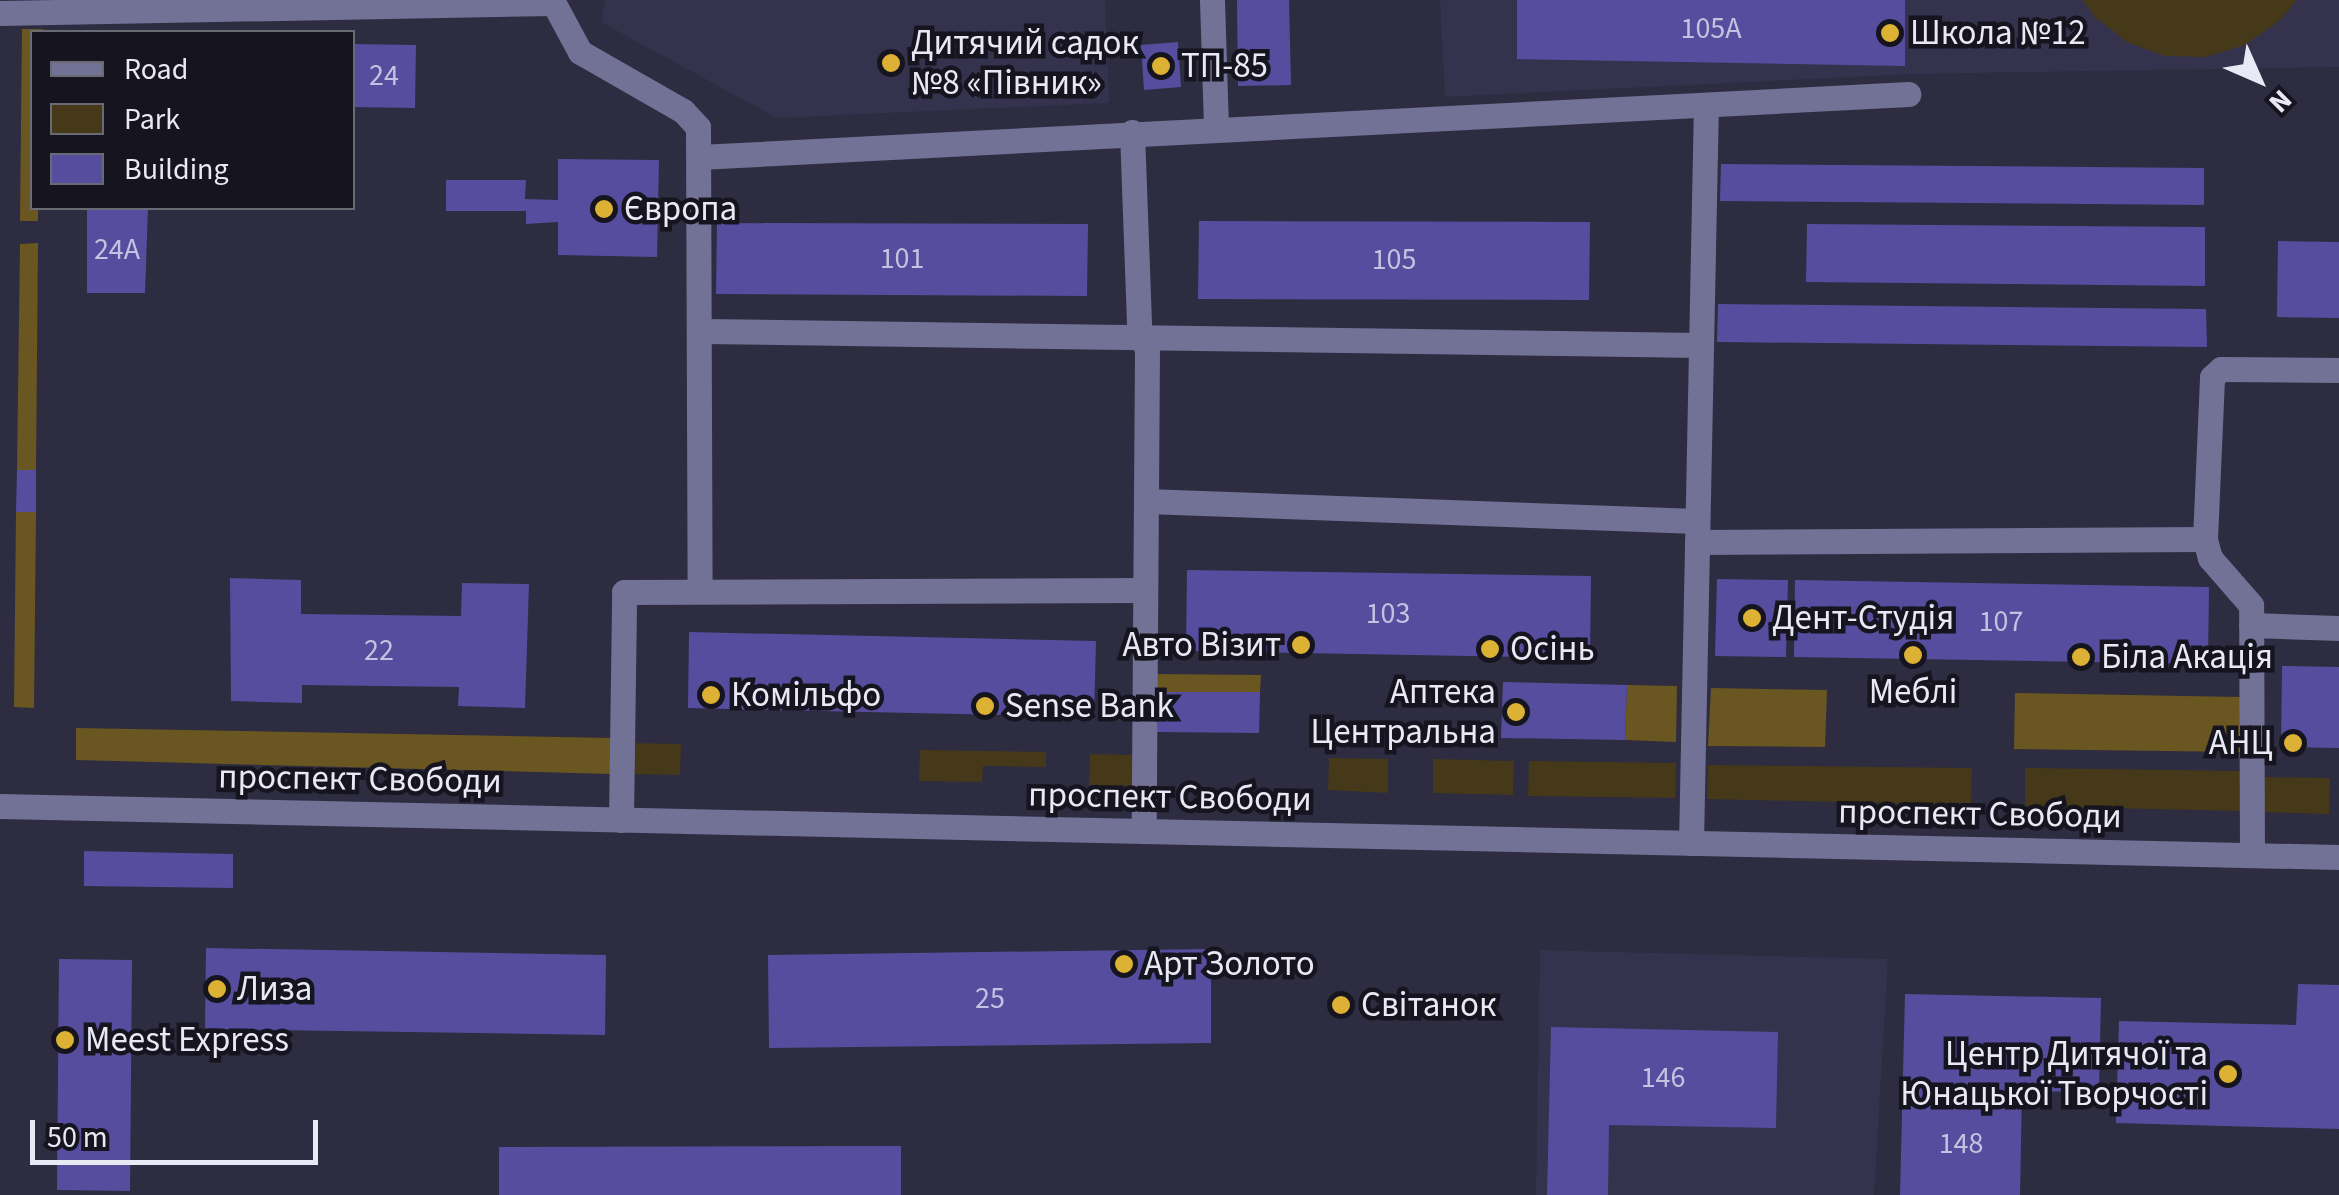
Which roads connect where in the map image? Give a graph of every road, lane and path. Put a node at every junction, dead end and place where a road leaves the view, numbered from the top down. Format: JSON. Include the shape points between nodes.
{"nodes":[{"id":1,"x":1212,"y":0,"type":"edge"},
{"id":2,"x":553,"y":2,"type":"edge"},
{"id":3,"x":0,"y":13,"type":"edge"},
{"id":4,"x":1908,"y":94,"type":"dead end"},
{"id":5,"x":1706,"y":105,"type":"junction"},
{"id":6,"x":1216,"y":129,"type":"junction"},
{"id":7,"x":1132,"y":132,"type":"junction"},
{"id":8,"x":699,"y":157,"type":"junction"},
{"id":9,"x":702,"y":331,"type":"junction"},
{"id":10,"x":1144,"y":338,"type":"junction"},
{"id":11,"x":1701,"y":345,"type":"junction"},
{"id":12,"x":2339,"y":370,"type":"edge"},
{"id":13,"x":1146,"y":501,"type":"junction"},
{"id":14,"x":1697,"y":532,"type":"junction"},
{"id":15,"x":2205,"y":539,"type":"junction"},
{"id":16,"x":1146,"y":590,"type":"junction"},
{"id":17,"x":700,"y":591,"type":"junction"},
{"id":18,"x":2251,"y":625,"type":"junction"},
{"id":19,"x":2339,"y":628,"type":"edge"},
{"id":20,"x":0,"y":806,"type":"edge"},
{"id":21,"x":620,"y":820,"type":"junction"},
{"id":22,"x":1144,"y":831,"type":"junction"},
{"id":23,"x":1691,"y":843,"type":"junction"},
{"id":24,"x":2252,"y":855,"type":"junction"},
{"id":25,"x":2339,"y":857,"type":"edge"}],
"edges":[{"from":1,"to":6,"type":"street"},
{"from":2,"to":3,"type":"street"},
{"from":2,"to":8,"type":"street","via":[[580,52],[698,127]]},
{"from":4,"to":5,"type":"street"},
{"from":5,"to":6,"type":"street"},
{"from":5,"to":11,"type":"street"},
{"from":6,"to":7,"type":"street"},
{"from":7,"to":8,"type":"street"},
{"from":7,"to":10,"type":"street"},
{"from":8,"to":9,"type":"street"},
{"from":9,"to":10,"type":"street"},
{"from":9,"to":17,"type":"street"},
{"from":10,"to":11,"type":"street"},
{"from":10,"to":13,"type":"street"},
{"from":11,"to":14,"type":"street"},
{"from":12,"to":15,"type":"street","via":[[2214,372]]},
{"from":13,"to":14,"type":"street"},
{"from":13,"to":16,"type":"street"},
{"from":14,"to":15,"type":"street"},
{"from":14,"to":23,"type":"street"},
{"from":15,"to":18,"type":"street","via":[[2210,558],[2251,605]]},
{"from":16,"to":17,"type":"street"},
{"from":16,"to":22,"type":"street"},
{"from":17,"to":21,"type":"street","via":[[621,595]]},
{"from":18,"to":19,"type":"street"},
{"from":18,"to":24,"type":"street"},
{"from":20,"to":21,"type":"street","name":"проспект Свободи"},
{"from":21,"to":22,"type":"street","name":"проспект Свободи"},
{"from":22,"to":23,"type":"street","name":"проспект Свободи"},
{"from":23,"to":24,"type":"street","name":"проспект Свободи"},
{"from":24,"to":25,"type":"street","name":"проспект Свободи"}]}
